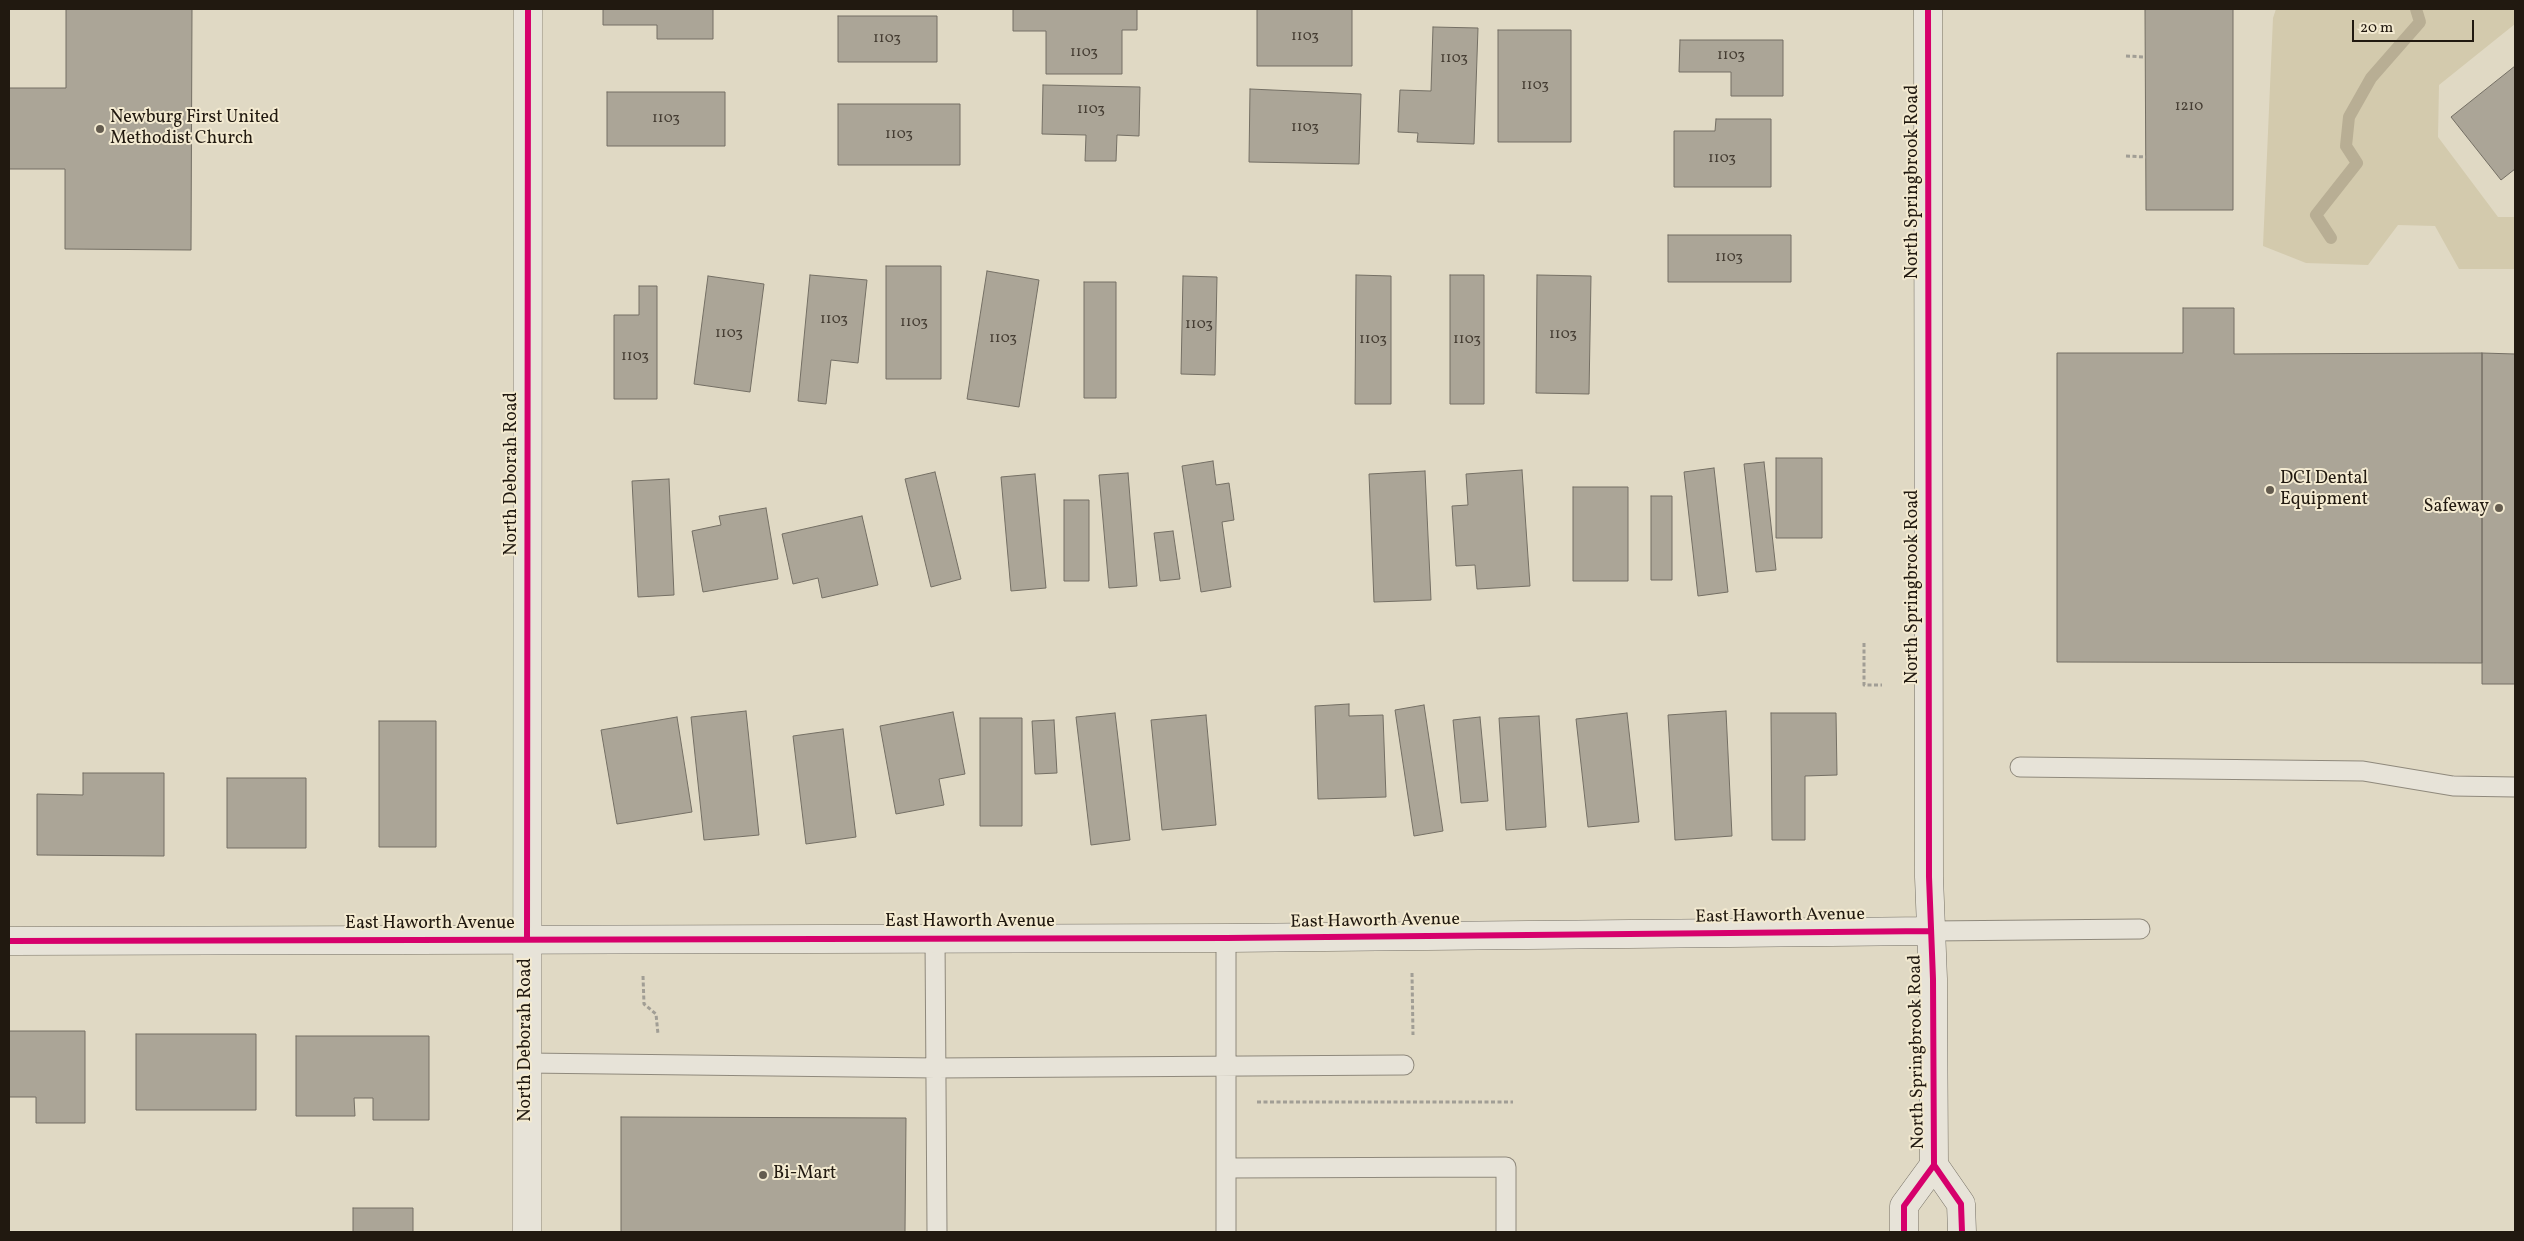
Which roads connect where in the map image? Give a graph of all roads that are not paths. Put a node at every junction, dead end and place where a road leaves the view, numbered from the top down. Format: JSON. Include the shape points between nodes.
{"nodes":[{"id":1,"x":528,"y":9,"type":"edge"},
{"id":2,"x":1928,"y":9,"type":"edge"},
{"id":3,"x":2020,"y":767,"type":"dead end"},
{"id":4,"x":2515,"y":787,"type":"edge"},
{"id":5,"x":2140,"y":929,"type":"dead end"},
{"id":6,"x":1931,"y":931,"type":"junction"},
{"id":7,"x":935,"y":938,"type":"junction"},
{"id":8,"x":1226,"y":938,"type":"junction"},
{"id":9,"x":527,"y":939,"type":"junction"},
{"id":10,"x":9,"y":941,"type":"edge"},
{"id":11,"x":527,"y":1064,"type":"junction"},
{"id":12,"x":1404,"y":1065,"type":"dead end"},
{"id":13,"x":936,"y":1068,"type":"junction"},
{"id":14,"x":1226,"y":1068,"type":"junction"},
{"id":15,"x":1934,"y":1165,"type":"junction"},
{"id":16,"x":1226,"y":1168,"type":"junction"},
{"id":17,"x":527,"y":1232,"type":"edge"},
{"id":18,"x":937,"y":1232,"type":"edge"},
{"id":19,"x":1226,"y":1232,"type":"edge"},
{"id":20,"x":1506,"y":1232,"type":"edge"},
{"id":21,"x":1904,"y":1232,"type":"edge"},
{"id":22,"x":1962,"y":1232,"type":"edge"}],
"edges":[{"from":1,"to":9,"type":"street","name":"North Deborah Road"},
{"from":2,"to":6,"type":"street","name":"North Springbrook Road"},
{"from":3,"to":4,"type":"lane","via":[[2363,771],[2453,786]]},
{"from":5,"to":6,"type":"lane"},
{"from":6,"to":8,"type":"street","name":"East Haworth Avenue"},
{"from":6,"to":15,"type":"street","name":"North Springbrook Road"},
{"from":7,"to":8,"type":"street","name":"East Haworth Avenue"},
{"from":7,"to":9,"type":"street","name":"East Haworth Avenue"},
{"from":7,"to":13,"type":"lane"},
{"from":8,"to":14,"type":"lane"},
{"from":9,"to":10,"type":"street","name":"East Haworth Avenue"},
{"from":9,"to":11,"type":"street","name":"North Deborah Road"},
{"from":11,"to":13,"type":"lane"},
{"from":11,"to":17,"type":"street","name":"North Deborah Road"},
{"from":12,"to":14,"type":"lane"},
{"from":13,"to":14,"type":"lane"},
{"from":13,"to":18,"type":"lane"},
{"from":14,"to":16,"type":"lane"},
{"from":15,"to":21,"type":"street","name":"North Springbrook Road","via":[[1904,1206]]},
{"from":15,"to":22,"type":"street","name":"North Springbrook Road","via":[[1961,1204]]},
{"from":16,"to":19,"type":"lane"},
{"from":16,"to":20,"type":"lane","via":[[1506,1168]]}]}
